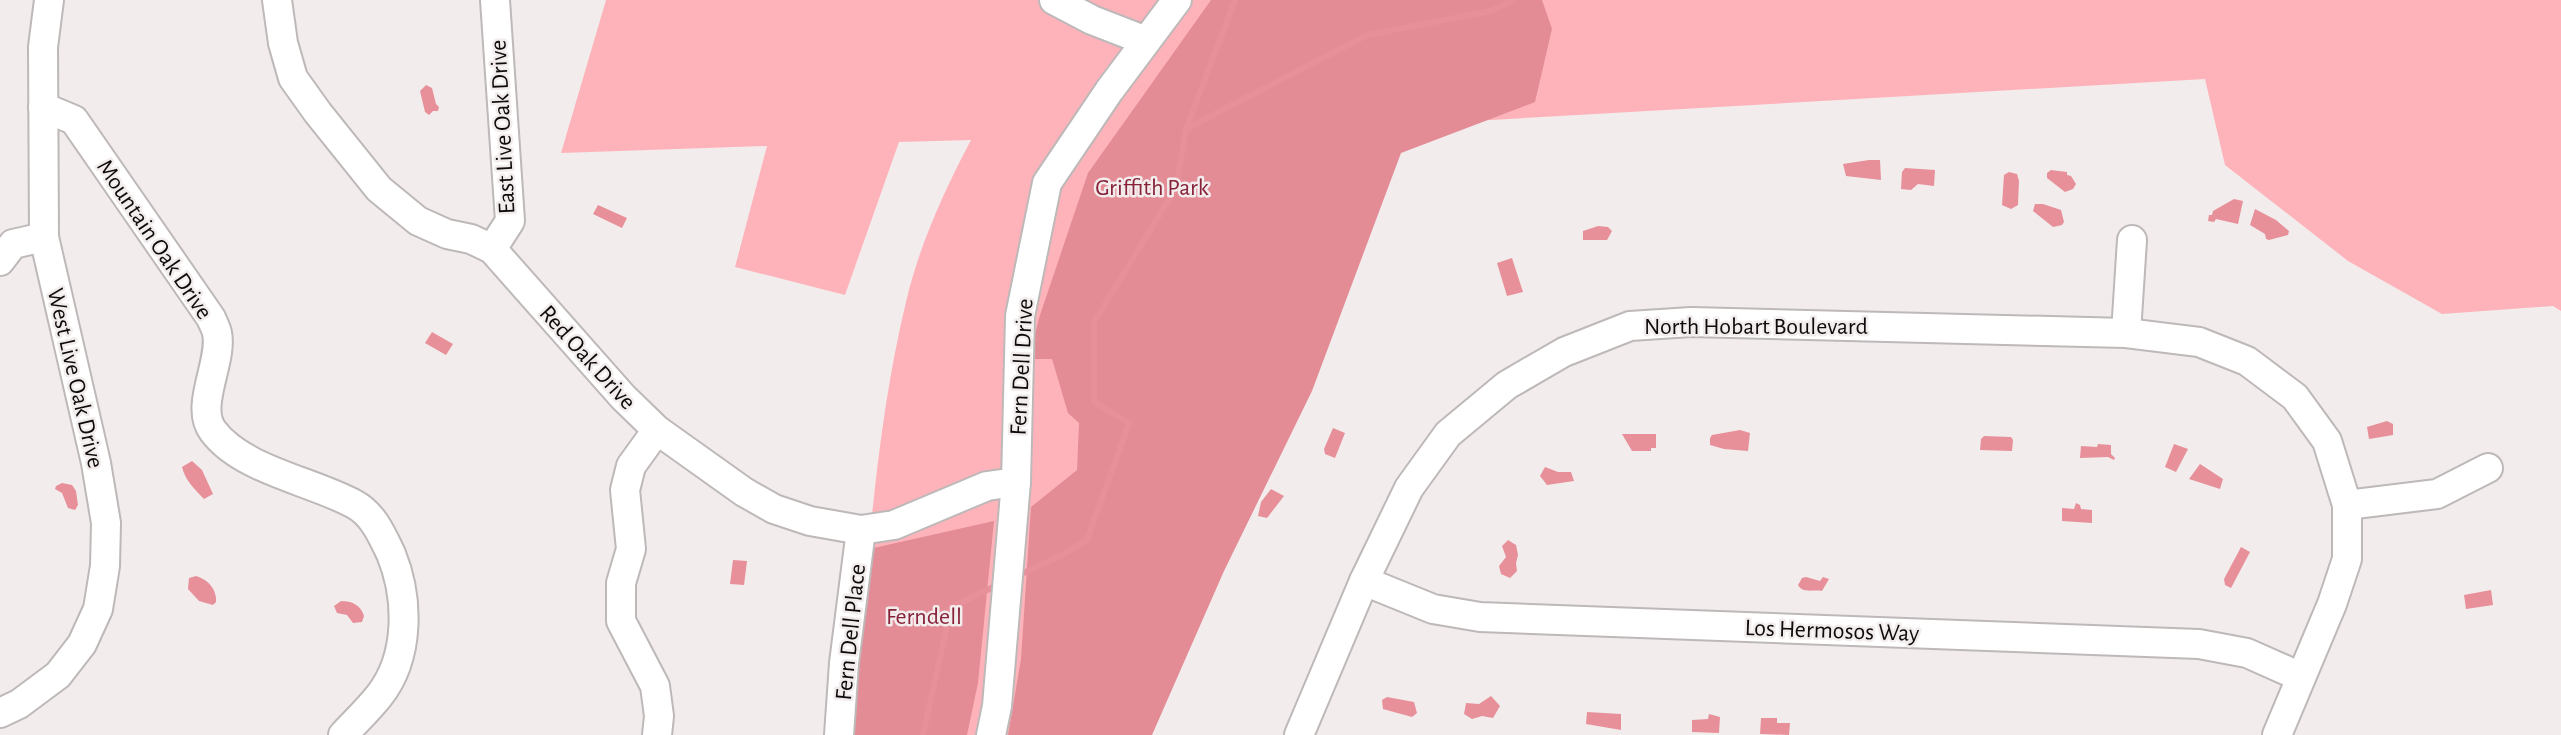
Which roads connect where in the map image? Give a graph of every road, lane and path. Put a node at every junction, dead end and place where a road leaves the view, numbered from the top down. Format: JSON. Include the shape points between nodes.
{"nodes":[{"id":1,"x":49,"y":0,"type":"edge"},
{"id":2,"x":277,"y":0,"type":"edge"},
{"id":3,"x":495,"y":0,"type":"edge"},
{"id":4,"x":1054,"y":0,"type":"edge"},
{"id":5,"x":1177,"y":0,"type":"edge"},
{"id":6,"x":1146,"y":41,"type":"junction"},
{"id":7,"x":43,"y":107,"type":"junction"},
{"id":8,"x":44,"y":237,"type":"junction"},
{"id":9,"x":2132,"y":240,"type":"dead end"},
{"id":10,"x":492,"y":250,"type":"junction"},
{"id":11,"x":2,"y":254,"type":"edge"},
{"id":12,"x":2126,"y":332,"type":"junction"},
{"id":13,"x":657,"y":430,"type":"junction"},
{"id":14,"x":2488,"y":468,"type":"dead end"},
{"id":15,"x":1016,"y":482,"type":"junction"},
{"id":16,"x":2347,"y":505,"type":"junction"},
{"id":17,"x":861,"y":530,"type":"junction"},
{"id":18,"x":1364,"y":580,"type":"junction"},
{"id":19,"x":2301,"y":677,"type":"junction"},
{"id":20,"x":0,"y":713,"type":"edge"},
{"id":21,"x":343,"y":735,"type":"edge"},
{"id":22,"x":657,"y":735,"type":"edge"},
{"id":23,"x":839,"y":735,"type":"edge"},
{"id":24,"x":991,"y":735,"type":"edge"},
{"id":25,"x":1299,"y":735,"type":"edge"},
{"id":26,"x":2277,"y":735,"type":"edge"}],
"edges":[{"from":1,"to":7,"type":"street","name":"West Live Oak Drive"},
{"from":2,"to":10,"type":"street","name":"Red Oak Drive","via":[[293,78],[379,189],[418,221]]},
{"from":3,"to":10,"type":"street","name":"East Live Oak Drive","via":[[510,221]]},
{"from":4,"to":6,"type":"street"},
{"from":5,"to":6,"type":"street","name":"Fern Dell Drive"},
{"from":6,"to":15,"type":"street","name":"Fern Dell Drive","via":[[1047,183],[1020,316]]},
{"from":7,"to":8,"type":"street","name":"West Live Oak Drive"},
{"from":7,"to":21,"type":"street","name":"Mountain Oak Drive","via":[[75,120],[211,318],[217,334],[206,415],[212,430],[229,447],[254,461],[356,505],[373,520],[384,539],[399,575],[405,607],[402,641],[381,695]]},
{"from":8,"to":11,"type":"street","via":[[13,244]]},
{"from":8,"to":20,"type":"street","name":"West Live Oak Drive","via":[[96,463],[106,523],[105,566],[99,609],[82,644],[58,675]]},
{"from":9,"to":12,"type":"street"},
{"from":10,"to":13,"type":"street","name":"Red Oak Drive"},
{"from":12,"to":16,"type":"street","name":"North Hobart Boulevard","via":[[2199,342],[2247,361],[2295,397],[2327,441]]},
{"from":12,"to":18,"type":"street","name":"North Hobart Boulevard","via":[[1690,322],[1630,326],[1564,352],[1507,385],[1448,434],[1409,488]]},
{"from":13,"to":17,"type":"street","name":"Red Oak Drive","via":[[774,509]]},
{"from":13,"to":22,"type":"street","via":[[631,466],[625,490],[631,549],[621,583],[621,621],[655,687]]},
{"from":14,"to":16,"type":"street","via":[[2437,494]]},
{"from":15,"to":17,"type":"street","name":"Red Oak Drive","via":[[987,486],[894,525]]},
{"from":15,"to":24,"type":"street","name":"Fern Dell Drive"},
{"from":16,"to":19,"type":"street","name":"North Hobart Boulevard","via":[[2347,559]]},
{"from":17,"to":23,"type":"street","name":"Fern Dell Place"},
{"from":18,"to":19,"type":"street","name":"Los Hermosos Way","via":[[1433,609],[1480,617],[2199,644],[2247,653]]},
{"from":18,"to":25,"type":"street","name":"North Hobart Boulevard"},
{"from":19,"to":26,"type":"street","name":"North Hobart Boulevard"}]}
